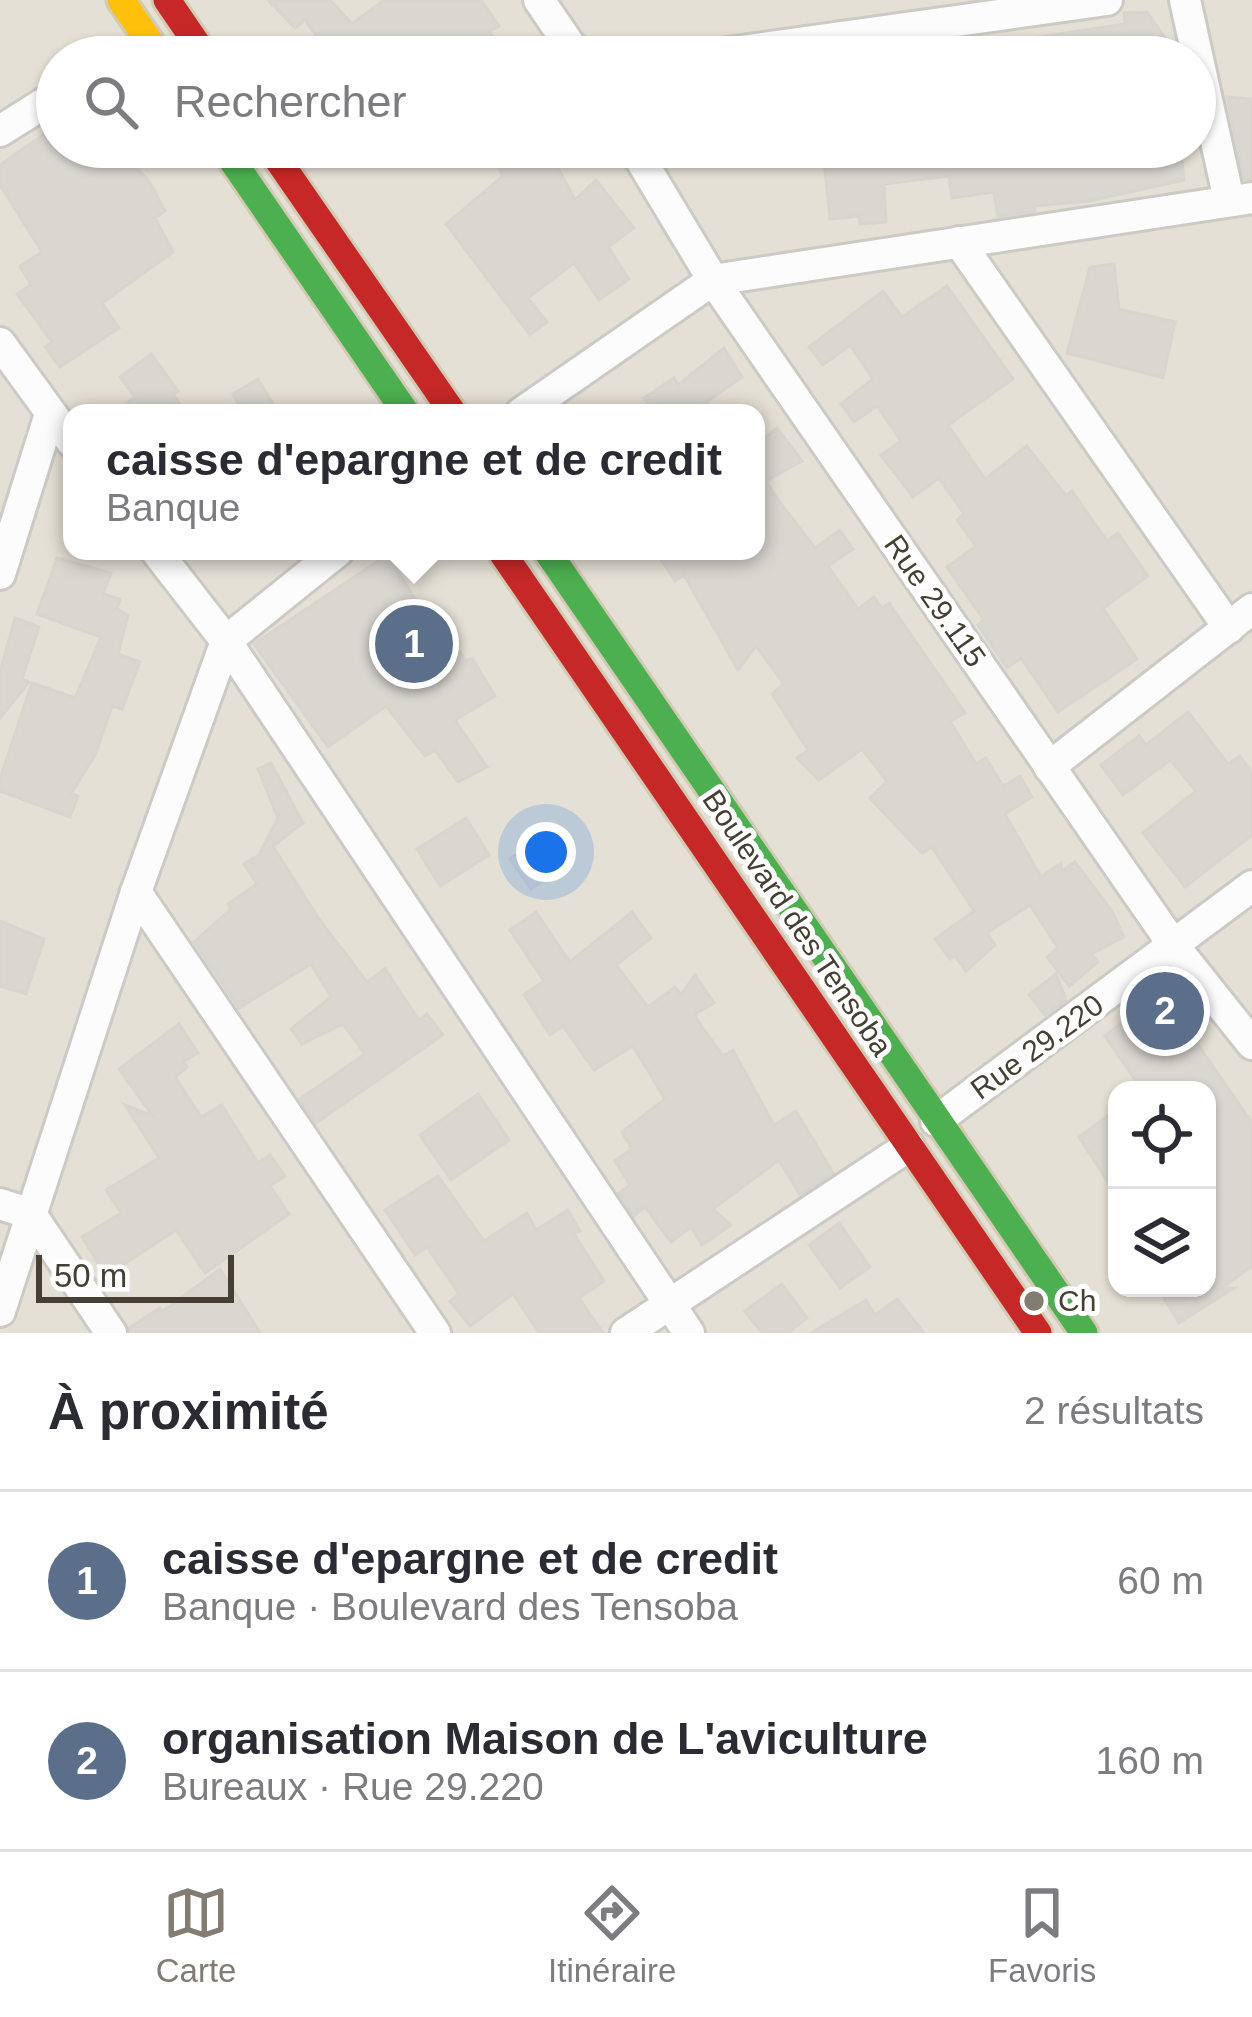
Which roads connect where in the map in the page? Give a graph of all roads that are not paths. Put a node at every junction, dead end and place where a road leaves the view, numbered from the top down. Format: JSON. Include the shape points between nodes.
{"nodes":[{"id":1,"x":122,"y":0,"type":"edge"},
{"id":2,"x":205,"y":0,"type":"edge"},
{"id":3,"x":539,"y":0,"type":"edge"},
{"id":4,"x":1107,"y":0,"type":"edge"},
{"id":5,"x":1185,"y":0,"type":"edge"},
{"id":6,"x":173,"y":9,"type":"edge"},
{"id":7,"x":146,"y":36,"type":"edge"},
{"id":8,"x":192,"y":36,"type":"edge"},
{"id":9,"x":564,"y":36,"type":"edge"},
{"id":10,"x":849,"y":36,"type":"edge"},
{"id":11,"x":1195,"y":36,"type":"edge"},
{"id":12,"x":36,"y":108,"type":"edge"},
{"id":13,"x":1216,"y":112,"type":"edge"},
{"id":14,"x":0,"y":130,"type":"edge"},
{"id":15,"x":237,"y":168,"type":"edge"},
{"id":16,"x":284,"y":168,"type":"edge"},
{"id":17,"x":645,"y":168,"type":"edge"},
{"id":18,"x":1240,"y":199,"type":"edge"},
{"id":19,"x":959,"y":242,"type":"junction"},
{"id":20,"x":712,"y":280,"type":"junction"},
{"id":21,"x":0,"y":343,"type":"edge"},
{"id":22,"x":400,"y":404,"type":"edge"},
{"id":23,"x":447,"y":404,"type":"edge"},
{"id":24,"x":534,"y":404,"type":"edge"},
{"id":25,"x":50,"y":414,"type":"junction"},
{"id":26,"x":63,"y":431,"type":"edge"},
{"id":27,"x":163,"y":560,"type":"edge"},
{"id":28,"x":327,"y":560,"type":"edge"},
{"id":29,"x":507,"y":560,"type":"edge"},
{"id":30,"x":553,"y":560,"type":"edge"},
{"id":31,"x":0,"y":574,"type":"edge"},
{"id":32,"x":1240,"y":619,"type":"edge"},
{"id":33,"x":226,"y":641,"type":"junction"},
{"id":34,"x":1049,"y":767,"type":"junction"},
{"id":35,"x":1252,"y":886,"type":"edge"},
{"id":36,"x":136,"y":892,"type":"junction"},
{"id":37,"x":1174,"y":946,"type":"junction"},
{"id":38,"x":1252,"y":1045,"type":"edge"},
{"id":39,"x":936,"y":1121,"type":"junction"},
{"id":40,"x":910,"y":1146,"type":"junction"},
{"id":41,"x":0,"y":1204,"type":"edge"},
{"id":42,"x":31,"y":1214,"type":"junction"},
{"id":43,"x":669,"y":1304,"type":"junction"},
{"id":44,"x":0,"y":1312,"type":"edge"},
{"id":45,"x":111,"y":1333,"type":"edge"},
{"id":46,"x":435,"y":1333,"type":"edge"},
{"id":47,"x":626,"y":1333,"type":"edge"},
{"id":48,"x":689,"y":1333,"type":"edge"},
{"id":49,"x":1038,"y":1333,"type":"edge"},
{"id":50,"x":1084,"y":1333,"type":"edge"}],
"edges":[{"from":1,"to":7,"type":"main road"},
{"from":2,"to":6,"type":"street"},
{"from":3,"to":9,"type":"street"},
{"from":4,"to":10,"type":"street"},
{"from":5,"to":11,"type":"street"},
{"from":6,"to":8,"type":"main road"},
{"from":12,"to":14,"type":"street"},
{"from":13,"to":18,"type":"street"},
{"from":15,"to":22,"type":"main road"},
{"from":16,"to":23,"type":"main road"},
{"from":17,"to":20,"type":"street","name":"Rue 29.115"},
{"from":18,"to":19,"type":"street"},
{"from":19,"to":20,"type":"street"},
{"from":19,"to":32,"type":"street"},
{"from":20,"to":24,"type":"street"},
{"from":20,"to":34,"type":"street","name":"Rue 29.115"},
{"from":21,"to":25,"type":"street"},
{"from":25,"to":26,"type":"street"},
{"from":25,"to":31,"type":"street"},
{"from":27,"to":33,"type":"street"},
{"from":28,"to":33,"type":"street"},
{"from":29,"to":40,"type":"main road","name":"Boulevard des Tensoba"},
{"from":30,"to":39,"type":"main road","name":"Boulevard des Tensoba"},
{"from":32,"to":34,"type":"street"},
{"from":33,"to":36,"type":"street"},
{"from":33,"to":43,"type":"street"},
{"from":34,"to":37,"type":"street","name":"Rue 29.115"},
{"from":35,"to":37,"type":"street","name":"Rue 29.220"},
{"from":36,"to":42,"type":"street"},
{"from":36,"to":46,"type":"street"},
{"from":37,"to":38,"type":"street","name":"Rue 29.115"},
{"from":37,"to":39,"type":"street","name":"Rue 29.220"},
{"from":39,"to":50,"type":"main road","name":"Boulevard des Tensoba"},
{"from":40,"to":43,"type":"street"},
{"from":40,"to":49,"type":"main road","name":"Boulevard des Tensoba"},
{"from":41,"to":42,"type":"street"},
{"from":42,"to":44,"type":"street"},
{"from":42,"to":45,"type":"street"},
{"from":43,"to":47,"type":"street"},
{"from":43,"to":48,"type":"street"}]}
